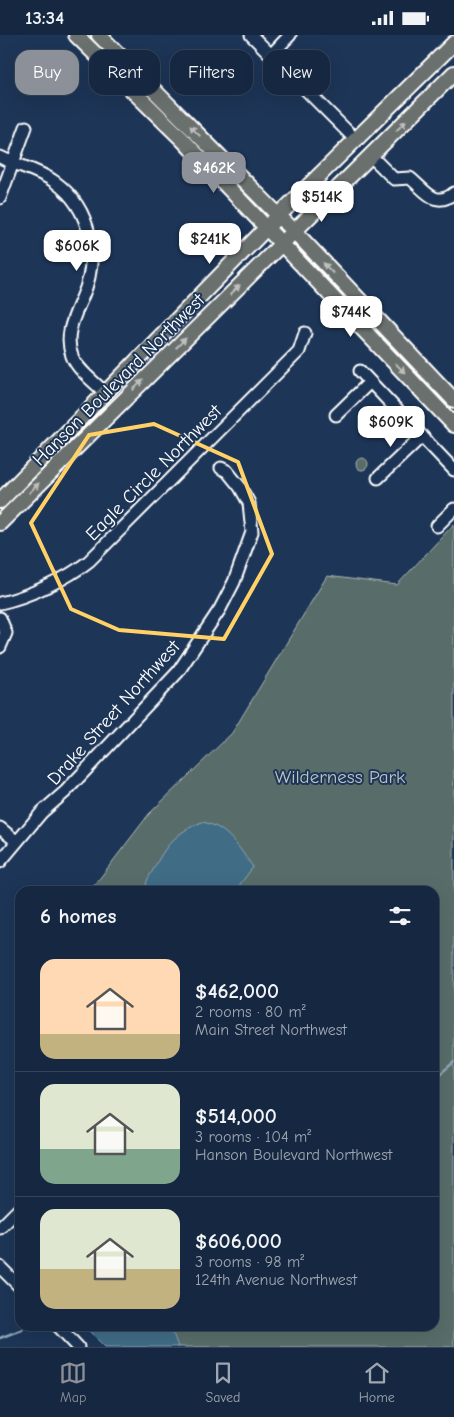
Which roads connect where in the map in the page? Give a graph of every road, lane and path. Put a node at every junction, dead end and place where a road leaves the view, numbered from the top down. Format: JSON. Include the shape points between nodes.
{"nodes":[{"id":1,"x":76,"y":35,"type":"edge"},
{"id":2,"x":99,"y":35,"type":"edge"},
{"id":3,"x":251,"y":35,"type":"edge"},
{"id":4,"x":290,"y":35,"type":"edge"},
{"id":5,"x":454,"y":43,"type":"edge"},
{"id":6,"x":265,"y":50,"type":"edge"},
{"id":7,"x":275,"y":50,"type":"edge"},
{"id":8,"x":454,"y":73,"type":"edge"},
{"id":9,"x":310,"y":95,"type":"edge"},
{"id":10,"x":26,"y":127,"type":"dead end"},
{"id":11,"x":356,"y":140,"type":"junction"},
{"id":12,"x":371,"y":156,"type":"junction"},
{"id":13,"x":0,"y":157,"type":"edge"},
{"id":14,"x":13,"y":164,"type":"junction"},
{"id":15,"x":454,"y":193,"type":"edge"},
{"id":16,"x":0,"y":198,"type":"edge"},
{"id":17,"x":279,"y":215,"type":"junction"},
{"id":18,"x":266,"y":228,"type":"junction"},
{"id":19,"x":294,"y":231,"type":"junction"},
{"id":20,"x":281,"y":244,"type":"junction"},
{"id":21,"x":305,"y":333,"type":"dead end"},
{"id":22,"x":360,"y":371,"type":"dead end"},
{"id":23,"x":370,"y":383,"type":"junction"},
{"id":24,"x":105,"y":393,"type":"junction"},
{"id":25,"x":454,"y":400,"type":"edge"},
{"id":26,"x":336,"y":415,"type":"dead end"},
{"id":27,"x":454,"y":425,"type":"edge"},
{"id":28,"x":422,"y":437,"type":"junction"},
{"id":29,"x":221,"y":468,"type":"dead end"},
{"id":30,"x":454,"y":470,"type":"edge"},
{"id":31,"x":378,"y":478,"type":"dead end"},
{"id":32,"x":0,"y":501,"type":"edge"},
{"id":33,"x":454,"y":509,"type":"edge"},
{"id":34,"x":0,"y":523,"type":"edge"},
{"id":35,"x":437,"y":526,"type":"dead end"},
{"id":36,"x":0,"y":603,"type":"edge"},
{"id":37,"x":0,"y":618,"type":"edge"},
{"id":38,"x":0,"y":647,"type":"edge"},
{"id":39,"x":0,"y":828,"type":"edge"},
{"id":40,"x":16,"y":841,"type":"junction"},
{"id":41,"x":0,"y":862,"type":"edge"},
{"id":42,"x":15,"y":1213,"type":"edge"},
{"id":43,"x":0,"y":1228,"type":"edge"},
{"id":44,"x":0,"y":1267,"type":"edge"},
{"id":45,"x":15,"y":1282,"type":"edge"},
{"id":46,"x":63,"y":1331,"type":"edge"},
{"id":47,"x":78,"y":1347,"type":"edge"}],
"edges":[{"from":1,"to":18,"type":"main road","via":[[182,139]]},
{"from":17,"to":2,"type":"main road","one_way":true},
{"from":3,"to":6,"type":"street"},
{"from":4,"to":7,"type":"street"},
{"from":5,"to":11,"type":"main road","name":"Hanson Boulevard Northwest"},
{"from":12,"to":8,"type":"main road","name":"Hanson Boulevard Northwest","one_way":true},
{"from":9,"to":11,"type":"street"},
{"from":10,"to":14,"type":"street"},
{"from":11,"to":17,"type":"main road","name":"Hanson Boulevard Northwest"},
{"from":12,"to":15,"type":"street","via":[[394,179],[410,178],[433,199],[438,201]]},
{"from":12,"to":19,"type":"main road","name":"Hanson Boulevard Northwest"},
{"from":13,"to":14,"type":"street"},
{"from":14,"to":16,"type":"street"},
{"from":14,"to":24,"type":"street","via":[[54,181],[75,201],[88,226],[90,276],[72,319],[69,338],[72,357]]},
{"from":17,"to":18,"type":"main road","name":"Hanson Boulevard Northwest"},
{"from":17,"to":19,"type":"main road"},
{"from":18,"to":20,"type":"main road"},
{"from":18,"to":24,"type":"main road","name":"Hanson Boulevard Northwest"},
{"from":19,"to":20,"type":"main road","name":"Hanson Boulevard Northwest"},
{"from":25,"to":19,"type":"main road","one_way":true},
{"from":20,"to":27,"type":"main road","one_way":true},
{"from":34,"to":20,"type":"main road","name":"Hanson Boulevard Northwest","one_way":true},
{"from":21,"to":36,"type":"street","name":"Eagle Circle Northwest","via":[[299,351],[89,561],[59,580]]},
{"from":22,"to":23,"type":"street"},
{"from":23,"to":26,"type":"street"},
{"from":23,"to":28,"type":"street"},
{"from":24,"to":32,"type":"main road","name":"Hanson Boulevard Northwest"},
{"from":28,"to":30,"type":"street"},
{"from":28,"to":31,"type":"street"},
{"from":29,"to":40,"type":"street","name":"Drake Street Northwest","via":[[240,487],[249,503],[252,532],[234,583],[220,609],[178,672]]},
{"from":33,"to":35,"type":"street"},
{"from":37,"to":38,"type":"street","via":[[6,633]]},
{"from":39,"to":40,"type":"street"},
{"from":40,"to":41,"type":"street","name":"Drake Street Northwest"},
{"from":42,"to":43,"type":"street"},
{"from":44,"to":45,"type":"street"},
{"from":46,"to":47,"type":"street"}]}
